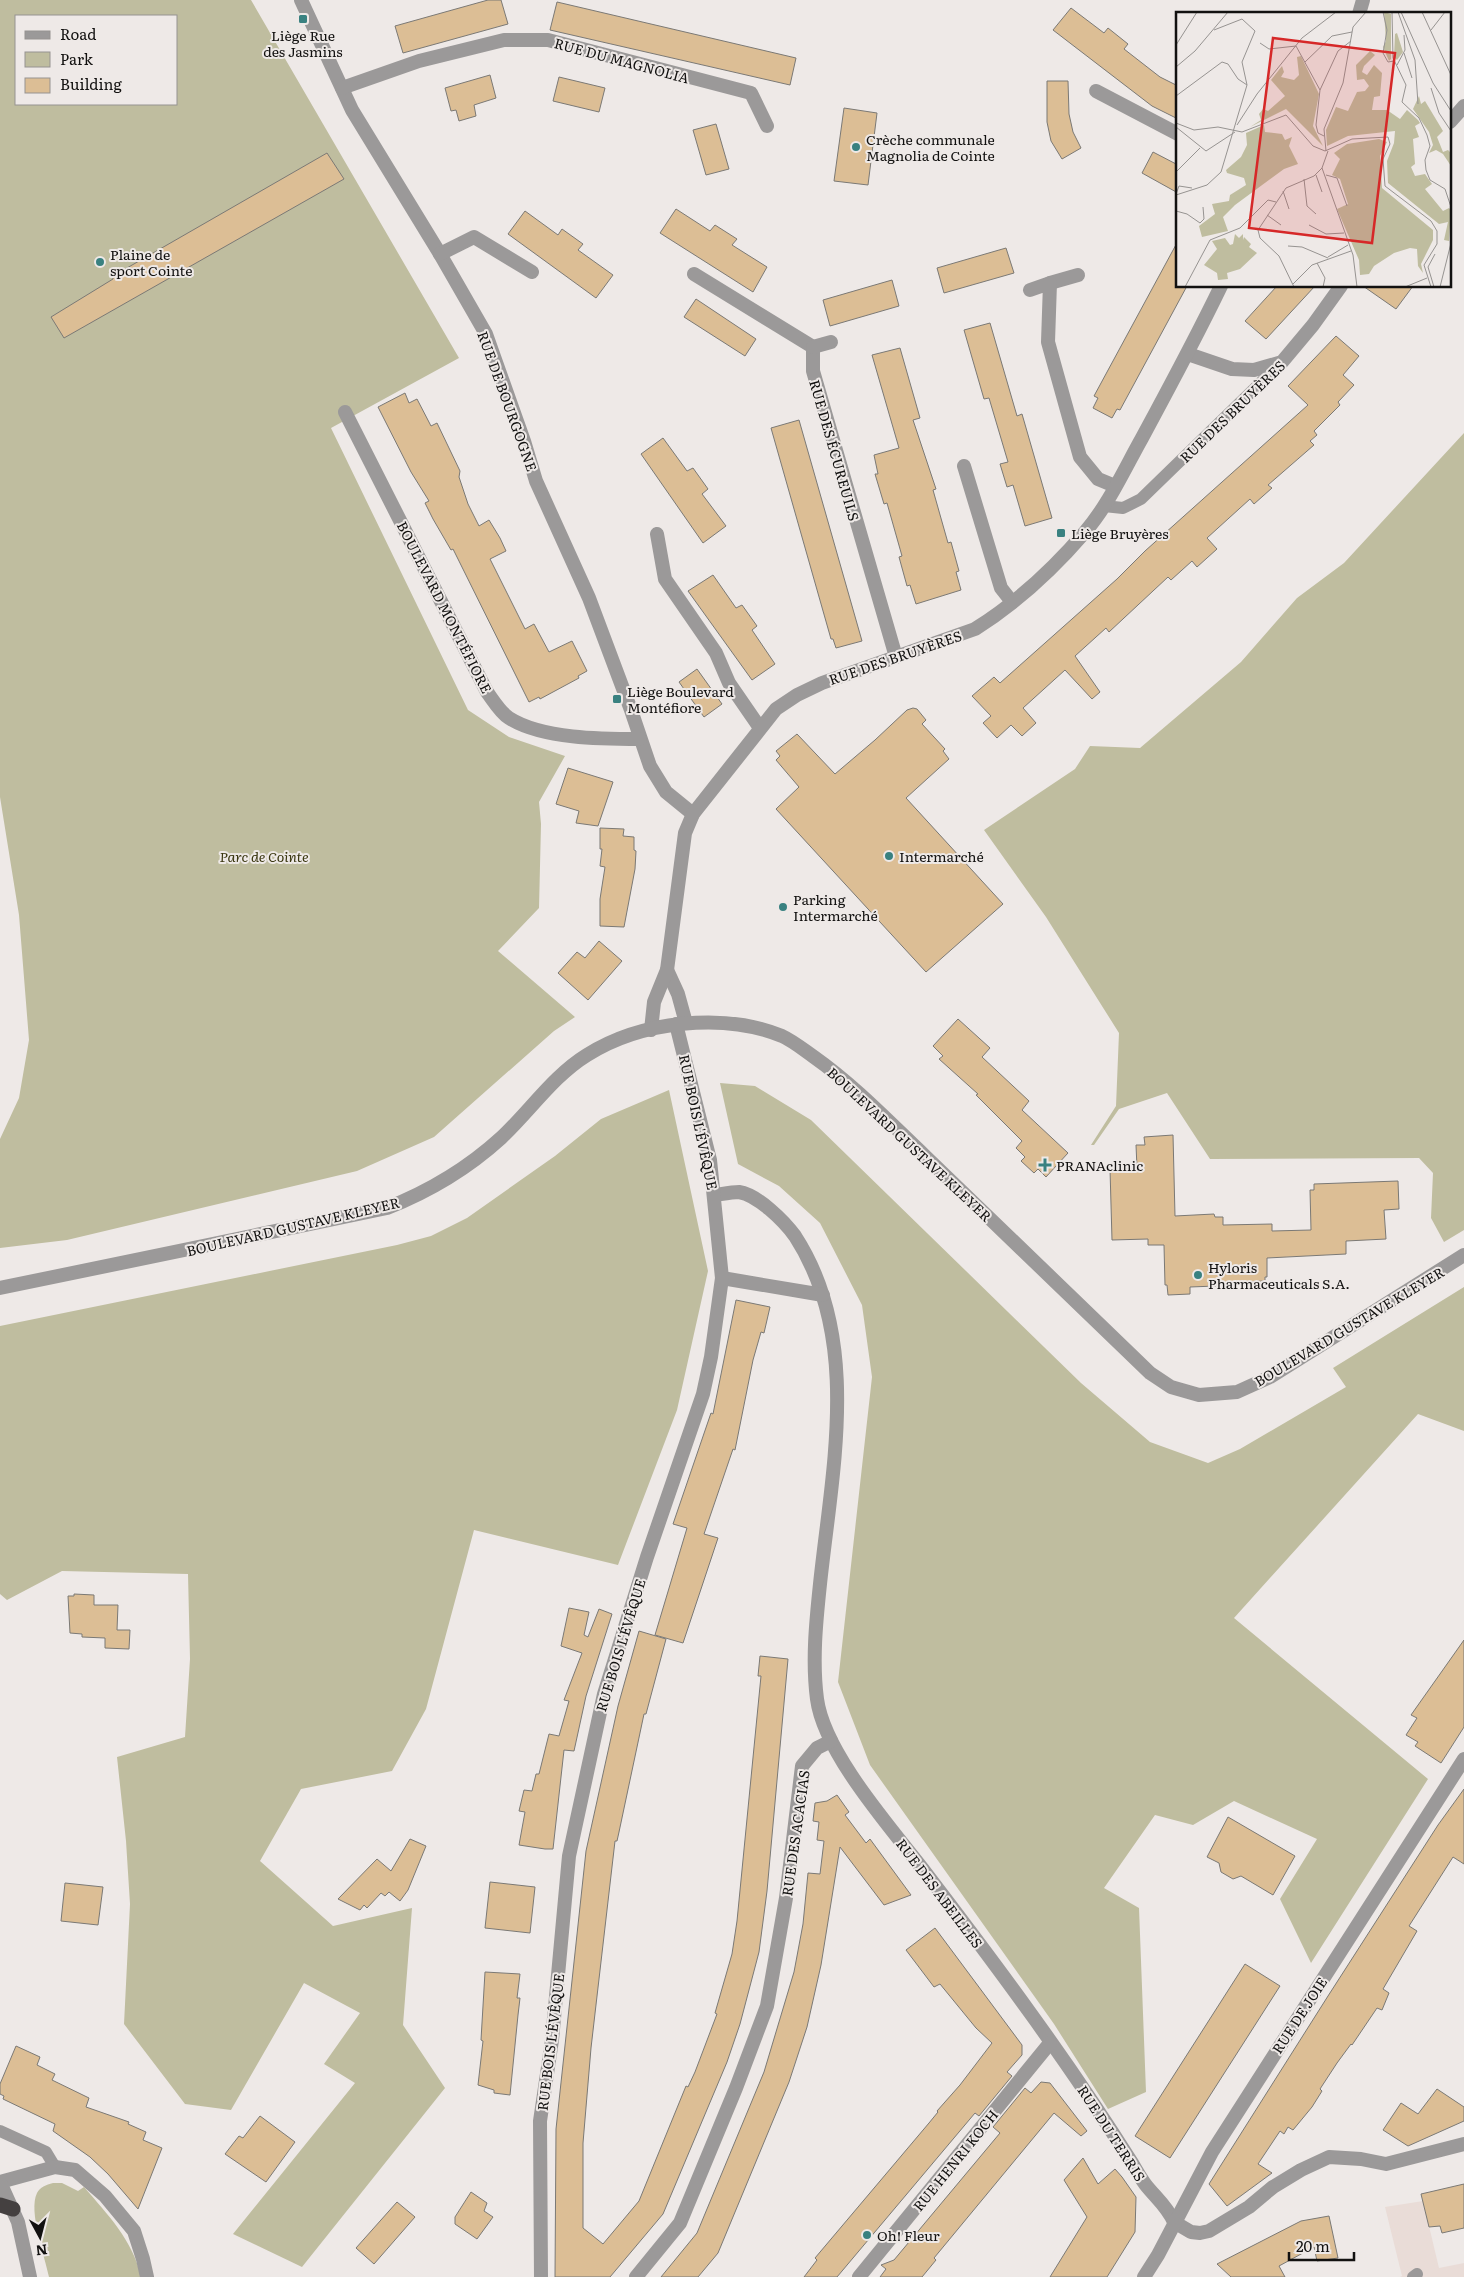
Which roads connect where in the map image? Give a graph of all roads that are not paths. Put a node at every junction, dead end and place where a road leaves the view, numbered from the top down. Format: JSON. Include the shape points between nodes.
{"nodes":[{"id":1,"x":301,"y":0,"type":"edge"},
{"id":2,"x":342,"y":88,"type":"junction"},
{"id":3,"x":1096,"y":91,"type":"dead end"},
{"id":4,"x":1464,"y":106,"type":"edge"},
{"id":5,"x":1452,"y":120,"type":"edge"},
{"id":6,"x":767,"y":126,"type":"dead end"},
{"id":7,"x":1176,"y":133,"type":"edge"},
{"id":8,"x":440,"y":254,"type":"junction"},
{"id":9,"x":532,"y":272,"type":"dead end"},
{"id":10,"x":694,"y":274,"type":"dead end"},
{"id":11,"x":1078,"y":275,"type":"dead end"},
{"id":12,"x":1050,"y":283,"type":"junction"},
{"id":13,"x":1220,"y":288,"type":"edge"},
{"id":14,"x":1339,"y":288,"type":"edge"},
{"id":15,"x":1030,"y":290,"type":"dead end"},
{"id":16,"x":831,"y":342,"type":"dead end"},
{"id":17,"x":813,"y":346,"type":"junction"},
{"id":18,"x":1188,"y":354,"type":"junction"},
{"id":19,"x":1282,"y":362,"type":"junction"},
{"id":20,"x":345,"y":412,"type":"dead end"},
{"id":21,"x":964,"y":466,"type":"dead end"},
{"id":22,"x":1116,"y":486,"type":"junction"},
{"id":23,"x":1104,"y":506,"type":"junction"},
{"id":24,"x":657,"y":534,"type":"dead end"},
{"id":25,"x":1012,"y":602,"type":"junction"},
{"id":26,"x":896,"y":657,"type":"junction"},
{"id":27,"x":760,"y":728,"type":"junction"},
{"id":28,"x":640,"y":739,"type":"junction"},
{"id":29,"x":693,"y":814,"type":"junction"},
{"id":30,"x":667,"y":970,"type":"junction"},
{"id":31,"x":681,"y":1024,"type":"junction"},
{"id":32,"x":651,"y":1030,"type":"junction"},
{"id":33,"x":715,"y":1195,"type":"junction"},
{"id":34,"x":1464,"y":1256,"type":"edge"},
{"id":35,"x":722,"y":1278,"type":"junction"},
{"id":36,"x":0,"y":1288,"type":"edge"},
{"id":37,"x":823,"y":1295,"type":"junction"},
{"id":38,"x":831,"y":1741,"type":"junction"},
{"id":39,"x":1464,"y":1759,"type":"edge"},
{"id":40,"x":1050,"y":2043,"type":"junction"},
{"id":41,"x":0,"y":2130,"type":"edge"},
{"id":42,"x":1464,"y":2144,"type":"edge"},
{"id":43,"x":55,"y":2166,"type":"junction"},
{"id":44,"x":0,"y":2182,"type":"edge"},
{"id":45,"x":7,"y":2207,"type":"edge"},
{"id":46,"x":1174,"y":2222,"type":"junction"},
{"id":47,"x":30,"y":2277,"type":"edge"},
{"id":48,"x":147,"y":2277,"type":"edge"},
{"id":49,"x":541,"y":2277,"type":"edge"},
{"id":50,"x":636,"y":2277,"type":"edge"},
{"id":51,"x":859,"y":2277,"type":"edge"},
{"id":52,"x":1144,"y":2277,"type":"edge"}],
"edges":[{"from":1,"to":2,"type":"street","name":"RUE DE BOURGOGNE"},
{"from":2,"to":6,"type":"street","name":"RUE DU MAGNOLIA","via":[[419,61],[504,40],[548,40],[751,93]]},
{"from":2,"to":8,"type":"street","name":"RUE DE BOURGOGNE","via":[[352,110]]},
{"from":3,"to":7,"type":"street"},
{"from":4,"to":5,"type":"street"},
{"from":8,"to":9,"type":"street","via":[[474,237]]},
{"from":8,"to":28,"type":"street","name":"RUE DE BOURGOGNE","via":[[489,343],[536,481],[589,598]]},
{"from":10,"to":17,"type":"street"},
{"from":11,"to":12,"type":"street"},
{"from":12,"to":15,"type":"street"},
{"from":12,"to":22,"type":"street","via":[[1048,342],[1080,458],[1098,479]]},
{"from":13,"to":18,"type":"street","name":"RUE DES BRUYÈRES"},
{"from":14,"to":19,"type":"street","name":"RUE DES BRUYÈRES"},
{"from":16,"to":17,"type":"street"},
{"from":17,"to":26,"type":"street","name":"RUE DES ÉCUREUILS","via":[[813,372]]},
{"from":18,"to":19,"type":"street","via":[[1232,370],[1254,370]]},
{"from":18,"to":22,"type":"street","name":"RUE DES BRUYÈRES"},
{"from":19,"to":23,"type":"lane","name":"RUE DES BRUYÈRES","via":[[1141,499],[1122,508]]},
{"from":20,"to":28,"type":"street","name":"BOULEVARD MONTÉFIORE","via":[[487,692],[507,717],[532,729],[598,739]]},
{"from":21,"to":25,"type":"street","via":[[1001,588]]},
{"from":22,"to":23,"type":"street","name":"RUE DES BRUYÈRES"},
{"from":23,"to":25,"type":"street","name":"RUE DES BRUYÈRES","via":[[1085,532]]},
{"from":24,"to":27,"type":"street","via":[[665,579],[716,653],[729,683]]},
{"from":25,"to":26,"type":"street","name":"RUE DES BRUYÈRES","via":[[974,629]]},
{"from":26,"to":27,"type":"street","name":"RUE DES BRUYÈRES","via":[[796,695]]},
{"from":27,"to":29,"type":"street","name":"RUE DES BRUYÈRES"},
{"from":28,"to":29,"type":"street","via":[[650,766],[666,792]]},
{"from":29,"to":30,"type":"street","via":[[684,833]]},
{"from":30,"to":31,"type":"street","name":"RUE BOIS L'ÉVÊQUE","via":[[678,994]]},
{"from":30,"to":32,"type":"street","via":[[654,1002]]},
{"from":31,"to":32,"type":"street","name":"BOULEVARD GUSTAVE KLEYER"},
{"from":31,"to":33,"type":"street","name":"RUE BOIS L'ÉVÊQUE"},
{"from":31,"to":34,"type":"street","name":"BOULEVARD GUSTAVE KLEYER","via":[[714,1022],[744,1025],[782,1037],[833,1070],[1150,1373],[1172,1387],[1199,1395],[1237,1392],[1270,1377]]},
{"from":32,"to":36,"type":"street","name":"BOULEVARD GUSTAVE KLEYER","via":[[588,1054],[560,1076],[500,1138],[454,1176],[420,1195],[387,1208]]},
{"from":33,"to":35,"type":"street","name":"RUE BOIS L'ÉVÊQUE"},
{"from":33,"to":37,"type":"street","via":[[740,1192],[768,1207],[788,1227],[808,1257]]},
{"from":35,"to":37,"type":"street"},
{"from":35,"to":49,"type":"street","name":"RUE BOIS L'ÉVÊQUE","via":[[703,1394],[604,1694],[569,1856],[552,2040],[540,2121]]},
{"from":37,"to":38,"type":"street","via":[[831,1327],[839,1389],[814,1639],[817,1702]]},
{"from":38,"to":40,"type":"street","name":"RUE DES ABEILLES","via":[[865,1794]]},
{"from":38,"to":50,"type":"street","name":"RUE DES ACACIAS","via":[[817,1748],[802,1766],[786,1898],[767,2006],[680,2223]]},
{"from":39,"to":46,"type":"street","name":"RUE DE JOIE","via":[[1212,2152]]},
{"from":40,"to":46,"type":"street","name":"RUE DU TERRIS"},
{"from":40,"to":51,"type":"street","name":"RUE HENRI KOCH"},
{"from":41,"to":43,"type":"lane","via":[[46,2152]]},
{"from":42,"to":46,"type":"street","via":[[1386,2164],[1330,2157],[1294,2174],[1209,2231],[1191,2232]]},
{"from":43,"to":44,"type":"street"},
{"from":43,"to":48,"type":"street","via":[[74,2170],[105,2196],[134,2231]]},
{"from":44,"to":45,"type":"street"},
{"from":45,"to":47,"type":"street"},
{"from":46,"to":52,"type":"street","name":"RUE DE JOIE"}]}
